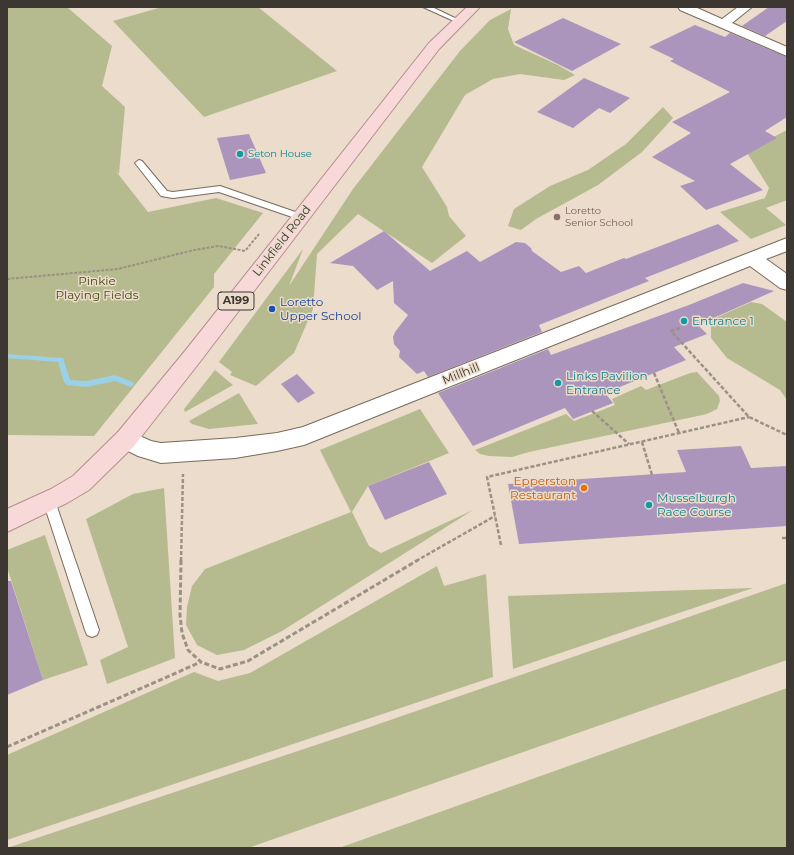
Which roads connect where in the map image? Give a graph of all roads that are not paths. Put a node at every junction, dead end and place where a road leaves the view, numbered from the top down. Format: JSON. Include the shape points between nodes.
{"nodes":[{"id":1,"x":426,"y":7,"type":"edge"},
{"id":2,"x":474,"y":7,"type":"edge"},
{"id":3,"x":684,"y":7,"type":"edge"},
{"id":4,"x":746,"y":7,"type":"edge"},
{"id":5,"x":458,"y":20,"type":"junction"},
{"id":6,"x":722,"y":24,"type":"junction"},
{"id":7,"x":787,"y":52,"type":"edge"},
{"id":8,"x":139,"y":163,"type":"dead end"},
{"id":9,"x":301,"y":217,"type":"junction"},
{"id":10,"x":787,"y":244,"type":"edge"},
{"id":11,"x":753,"y":259,"type":"junction"},
{"id":12,"x":787,"y":283,"type":"edge"},
{"id":13,"x":126,"y":439,"type":"junction"},
{"id":14,"x":49,"y":501,"type":"junction"},
{"id":15,"x":7,"y":521,"type":"edge"},
{"id":16,"x":92,"y":630,"type":"dead end"}],
"edges":[{"from":1,"to":5,"type":"lane"},
{"from":2,"to":5,"type":"main road","name":"Linkfield Road","number":"A199"},
{"from":3,"to":6,"type":"street"},
{"from":4,"to":6,"type":"street"},
{"from":5,"to":9,"type":"main road","name":"Linkfield Road","number":"A199","via":[[434,46]]},
{"from":6,"to":7,"type":"street"},
{"from":8,"to":9,"type":"lane","via":[[164,194],[220,189]]},
{"from":9,"to":13,"type":"main road","name":"Linkfield Road","number":"A199"},
{"from":10,"to":11,"type":"street","name":"Millhill"},
{"from":11,"to":12,"type":"street"},
{"from":11,"to":13,"type":"street","name":"Millhill","via":[[304,436],[235,448],[161,453]]},
{"from":13,"to":14,"type":"main road","name":"Linkfield Road","number":"A199","via":[[81,483]]},
{"from":14,"to":15,"type":"main road","name":"Linkfield Road","number":"A199"},
{"from":14,"to":16,"type":"lane"}]}
